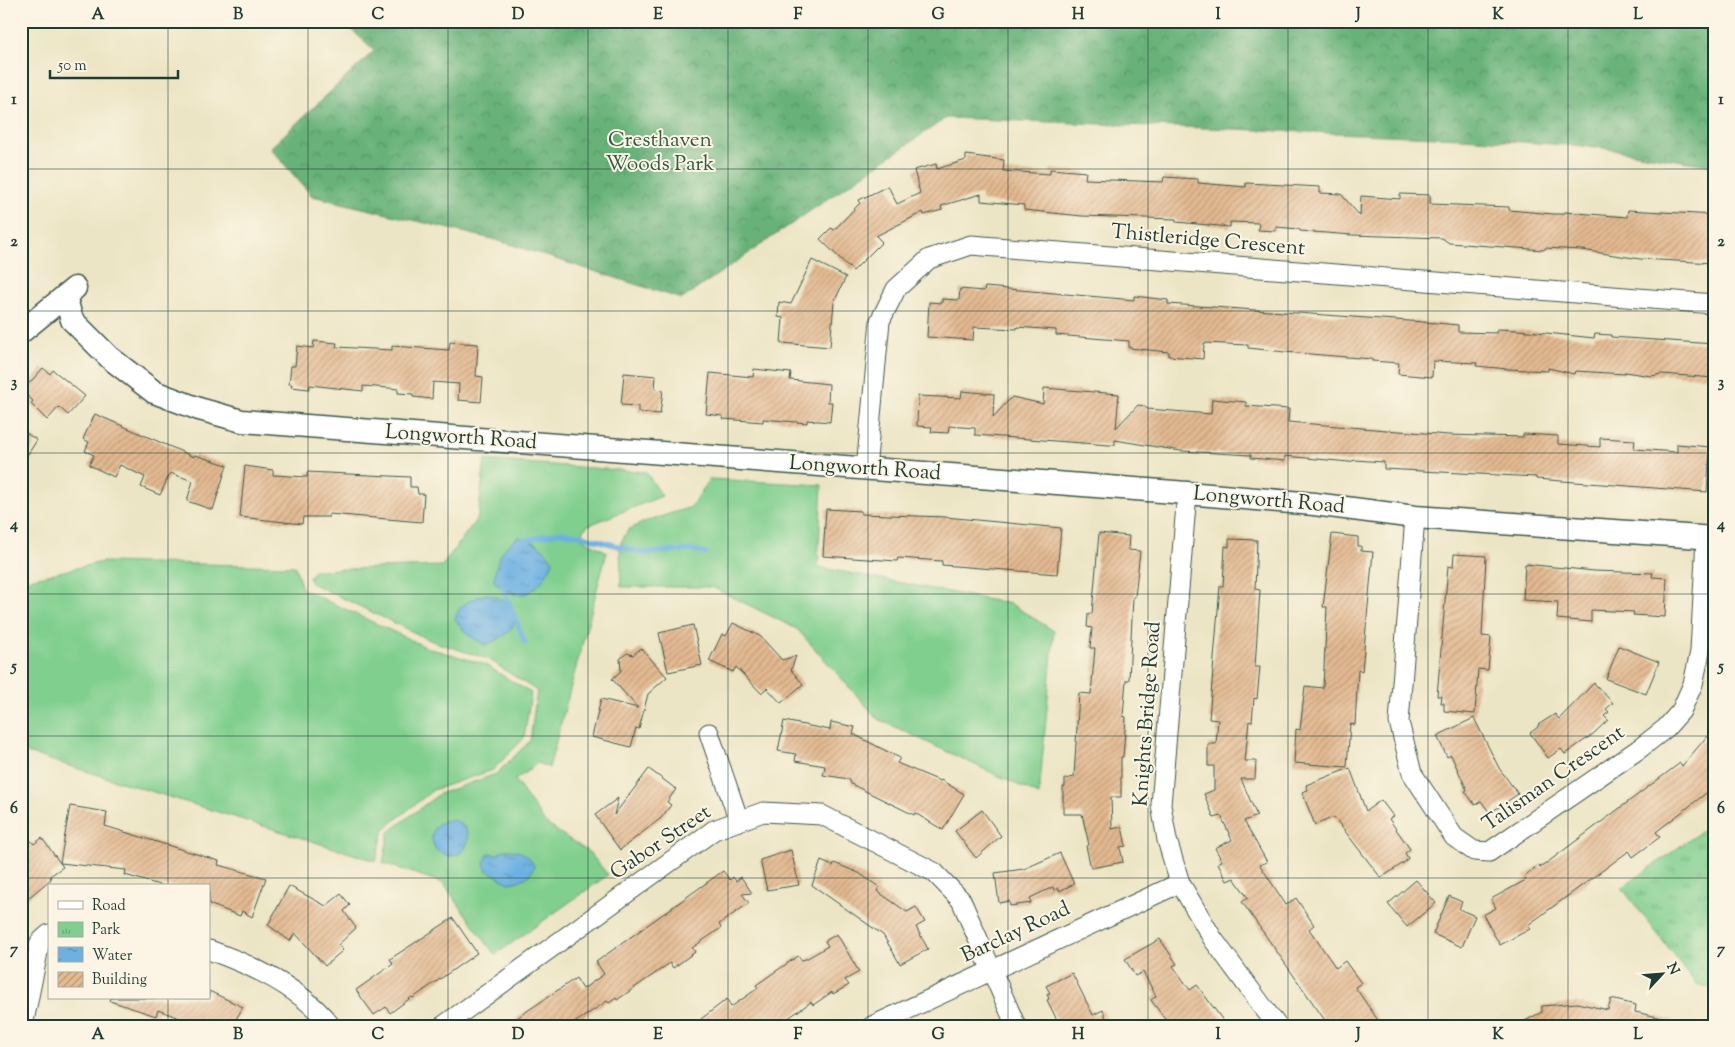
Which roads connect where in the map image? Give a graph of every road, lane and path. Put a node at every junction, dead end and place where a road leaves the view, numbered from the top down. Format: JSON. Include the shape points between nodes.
{"nodes":[{"id":1,"x":1714,"y":304,"type":"edge"},
{"id":2,"x":21,"y":332,"type":"edge"},
{"id":3,"x":866,"y":469,"type":"junction"},
{"id":4,"x":1188,"y":493,"type":"junction"},
{"id":5,"x":1415,"y":516,"type":"junction"},
{"id":6,"x":1710,"y":538,"type":"edge"},
{"id":7,"x":709,"y":733,"type":"dead end"},
{"id":8,"x":739,"y":821,"type":"junction"},
{"id":9,"x":1180,"y":883,"type":"junction"},
{"id":10,"x":48,"y":935,"type":"edge"},
{"id":11,"x":210,"y":950,"type":"edge"},
{"id":12,"x":992,"y":969,"type":"junction"},
{"id":13,"x":23,"y":1026,"type":"edge"},
{"id":14,"x":331,"y":1026,"type":"edge"},
{"id":15,"x":443,"y":1026,"type":"edge"},
{"id":16,"x":872,"y":1026,"type":"edge"},
{"id":17,"x":1016,"y":1026,"type":"edge"},
{"id":18,"x":1277,"y":1026,"type":"edge"}],
"edges":[{"from":1,"to":3,"type":"street","name":"Thistleridge Crescent","via":[[971,245],[929,259],[896,289],[880,321]]},
{"from":2,"to":3,"type":"street","name":"Longworth Road","via":[[71,292],[72,320],[110,358],[154,392],[242,420]]},
{"from":3,"to":4,"type":"street","name":"Longworth Road"},
{"from":4,"to":5,"type":"street","name":"Longworth Road"},
{"from":4,"to":9,"type":"street","name":"Knights Bridge Road","via":[[1161,805]]},
{"from":5,"to":6,"type":"street","name":"Longworth Road"},
{"from":5,"to":6,"type":"street","name":"Talisman Crescent","via":[[1399,722],[1412,773],[1454,837],[1474,851],[1489,852],[1639,748],[1666,728],[1681,711],[1694,684],[1700,652]]},
{"from":7,"to":8,"type":"street"},
{"from":8,"to":12,"type":"street","name":"Gabor Street","via":[[763,812],[822,815],[934,872],[961,900]]},
{"from":8,"to":15,"type":"street","name":"Gabor Street","via":[[714,830]]},
{"from":9,"to":12,"type":"street","name":"Barclay Road"},
{"from":9,"to":18,"type":"street","name":"Knights Bridge Road","via":[[1214,939]]},
{"from":10,"to":13,"type":"street","via":[[40,942]]},
{"from":11,"to":14,"type":"street","via":[[246,963],[287,986]]},
{"from":12,"to":16,"type":"street","name":"Barclay Road"},
{"from":12,"to":17,"type":"street","name":"Gabor Street"}]}
